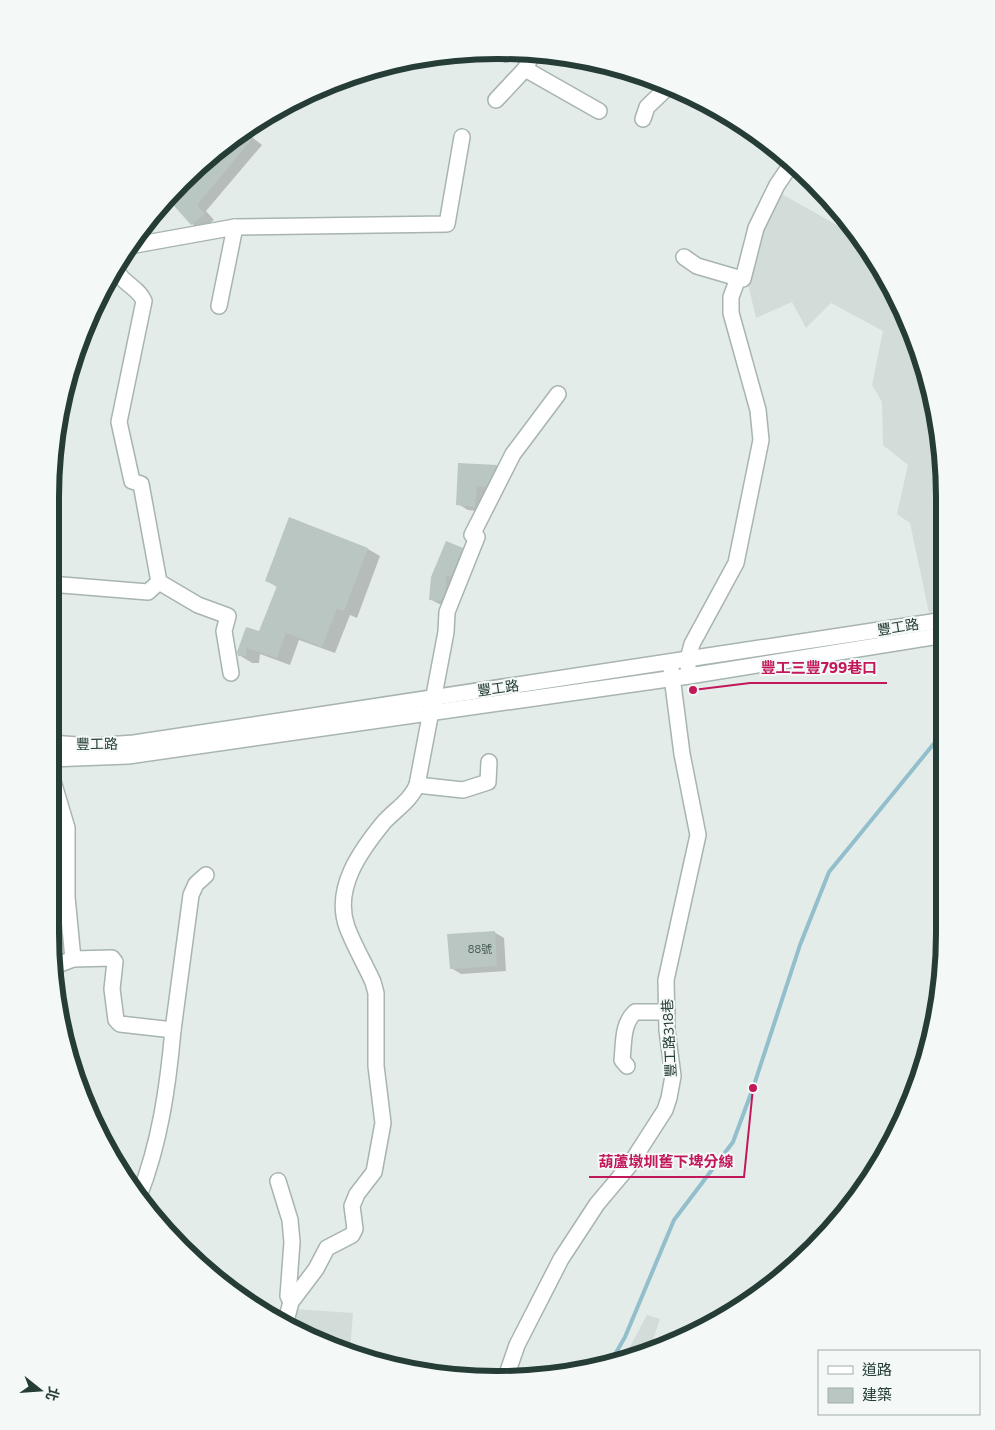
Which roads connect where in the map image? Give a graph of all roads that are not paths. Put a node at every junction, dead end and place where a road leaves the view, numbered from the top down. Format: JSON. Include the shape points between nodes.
{"nodes":[{"id":1,"x":530,"y":60,"type":"edge"},
{"id":2,"x":525,"y":70,"type":"junction"},
{"id":3,"x":663,"y":91,"type":"edge"},
{"id":4,"x":496,"y":100,"type":"dead end"},
{"id":5,"x":599,"y":111,"type":"dead end"},
{"id":6,"x":643,"y":119,"type":"dead end"},
{"id":7,"x":462,"y":137,"type":"dead end"},
{"id":8,"x":788,"y":169,"type":"edge"},
{"id":9,"x":235,"y":227,"type":"junction"},
{"id":10,"x":140,"y":244,"type":"edge"},
{"id":11,"x":684,"y":257,"type":"dead end"},
{"id":12,"x":120,"y":275,"type":"edge"},
{"id":13,"x":738,"y":278,"type":"junction"},
{"id":14,"x":219,"y":306,"type":"dead end"},
{"id":15,"x":558,"y":394,"type":"dead end"},
{"id":16,"x":159,"y":582,"type":"junction"},
{"id":17,"x":59,"y":585,"type":"edge"},
{"id":18,"x":936,"y":621,"type":"edge"},
{"id":19,"x":936,"y":636,"type":"edge"},
{"id":20,"x":688,"y":660,"type":"junction"},
{"id":21,"x":672,"y":670,"type":"junction"},
{"id":22,"x":231,"y":673,"type":"dead end"},
{"id":23,"x":689,"y":676,"type":"junction"},
{"id":24,"x":433,"y":698,"type":"junction"},
{"id":25,"x":432,"y":713,"type":"junction"},
{"id":26,"x":59,"y":744,"type":"edge"},
{"id":27,"x":59,"y":759,"type":"edge"},
{"id":28,"x":489,"y":762,"type":"dead end"},
{"id":29,"x":418,"y":785,"type":"junction"},
{"id":30,"x":59,"y":801,"type":"edge"},
{"id":31,"x":206,"y":875,"type":"dead end"},
{"id":32,"x":74,"y":959,"type":"junction"},
{"id":33,"x":60,"y":964,"type":"edge"},
{"id":34,"x":667,"y":1012,"type":"junction"},
{"id":35,"x":173,"y":1030,"type":"junction"},
{"id":36,"x":627,"y":1066,"type":"dead end"},
{"id":37,"x":278,"y":1182,"type":"dead end"},
{"id":38,"x":141,"y":1189,"type":"edge"},
{"id":39,"x":291,"y":1302,"type":"junction"},
{"id":40,"x":287,"y":1317,"type":"edge"},
{"id":41,"x":508,"y":1371,"type":"edge"}],
"edges":[{"from":1,"to":2,"type":"street"},
{"from":2,"to":4,"type":"street"},
{"from":2,"to":5,"type":"street"},
{"from":3,"to":6,"type":"street","via":[[647,107]]},
{"from":7,"to":9,"type":"street","via":[[447,224]]},
{"from":8,"to":13,"type":"street","via":[[760,219],[743,279]]},
{"from":9,"to":10,"type":"street"},
{"from":9,"to":14,"type":"street"},
{"from":11,"to":13,"type":"street","via":[[697,266]]},
{"from":12,"to":16,"type":"street","via":[[141,294],[144,301],[119,422],[132,481],[141,484]]},
{"from":13,"to":20,"type":"street","via":[[731,296],[731,313],[758,410],[761,440],[736,563],[692,644]]},
{"from":15,"to":24,"type":"street","via":[[513,454],[472,536],[478,538],[447,612]]},
{"from":16,"to":17,"type":"street","via":[[148,592]]},
{"from":16,"to":22,"type":"street","via":[[198,605],[228,616],[224,631]]},
{"from":18,"to":20,"type":"street","name":"豐工路"},
{"from":19,"to":23,"type":"street","name":"豐工路"},
{"from":20,"to":21,"type":"street","name":"豐工路"},
{"from":20,"to":23,"type":"street"},
{"from":21,"to":23,"type":"street","name":"豐工路"},
{"from":21,"to":24,"type":"street","name":"豐工路"},
{"from":21,"to":25,"type":"street","name":"豐工路"},
{"from":21,"to":34,"type":"street","name":"豐工路318巷","via":[[682,754],[698,835],[684,908],[669,959]]},
{"from":24,"to":25,"type":"street"},
{"from":24,"to":26,"type":"street","name":"豐工路","via":[[134,743],[92,746]]},
{"from":25,"to":27,"type":"street","name":"豐工路","via":[[128,756]]},
{"from":25,"to":29,"type":"street"},
{"from":28,"to":29,"type":"street","via":[[488,782],[463,790]]},
{"from":29,"to":39,"type":"street","via":[[378,830],[352,868],[345,893],[347,927],[376,993],[376,1066],[383,1123],[376,1165],[352,1206],[355,1229],[352,1235],[327,1248]]},
{"from":30,"to":32,"type":"street","via":[[67,828],[67,897]]},
{"from":31,"to":35,"type":"street","via":[[191,894]]},
{"from":32,"to":33,"type":"street"},
{"from":32,"to":35,"type":"street","via":[[112,958],[115,962],[112,989],[116,1020],[120,1024]]},
{"from":34,"to":36,"type":"street","via":[[636,1012],[631,1016],[622,1060]]},
{"from":34,"to":41,"type":"street","name":"豐工路318巷","via":[[673,1076],[665,1110],[562,1259],[517,1345]]},
{"from":35,"to":38,"type":"street","via":[[160,1132]]},
{"from":37,"to":39,"type":"street","via":[[290,1220],[292,1242],[288,1296]]},
{"from":39,"to":40,"type":"street"}]}
